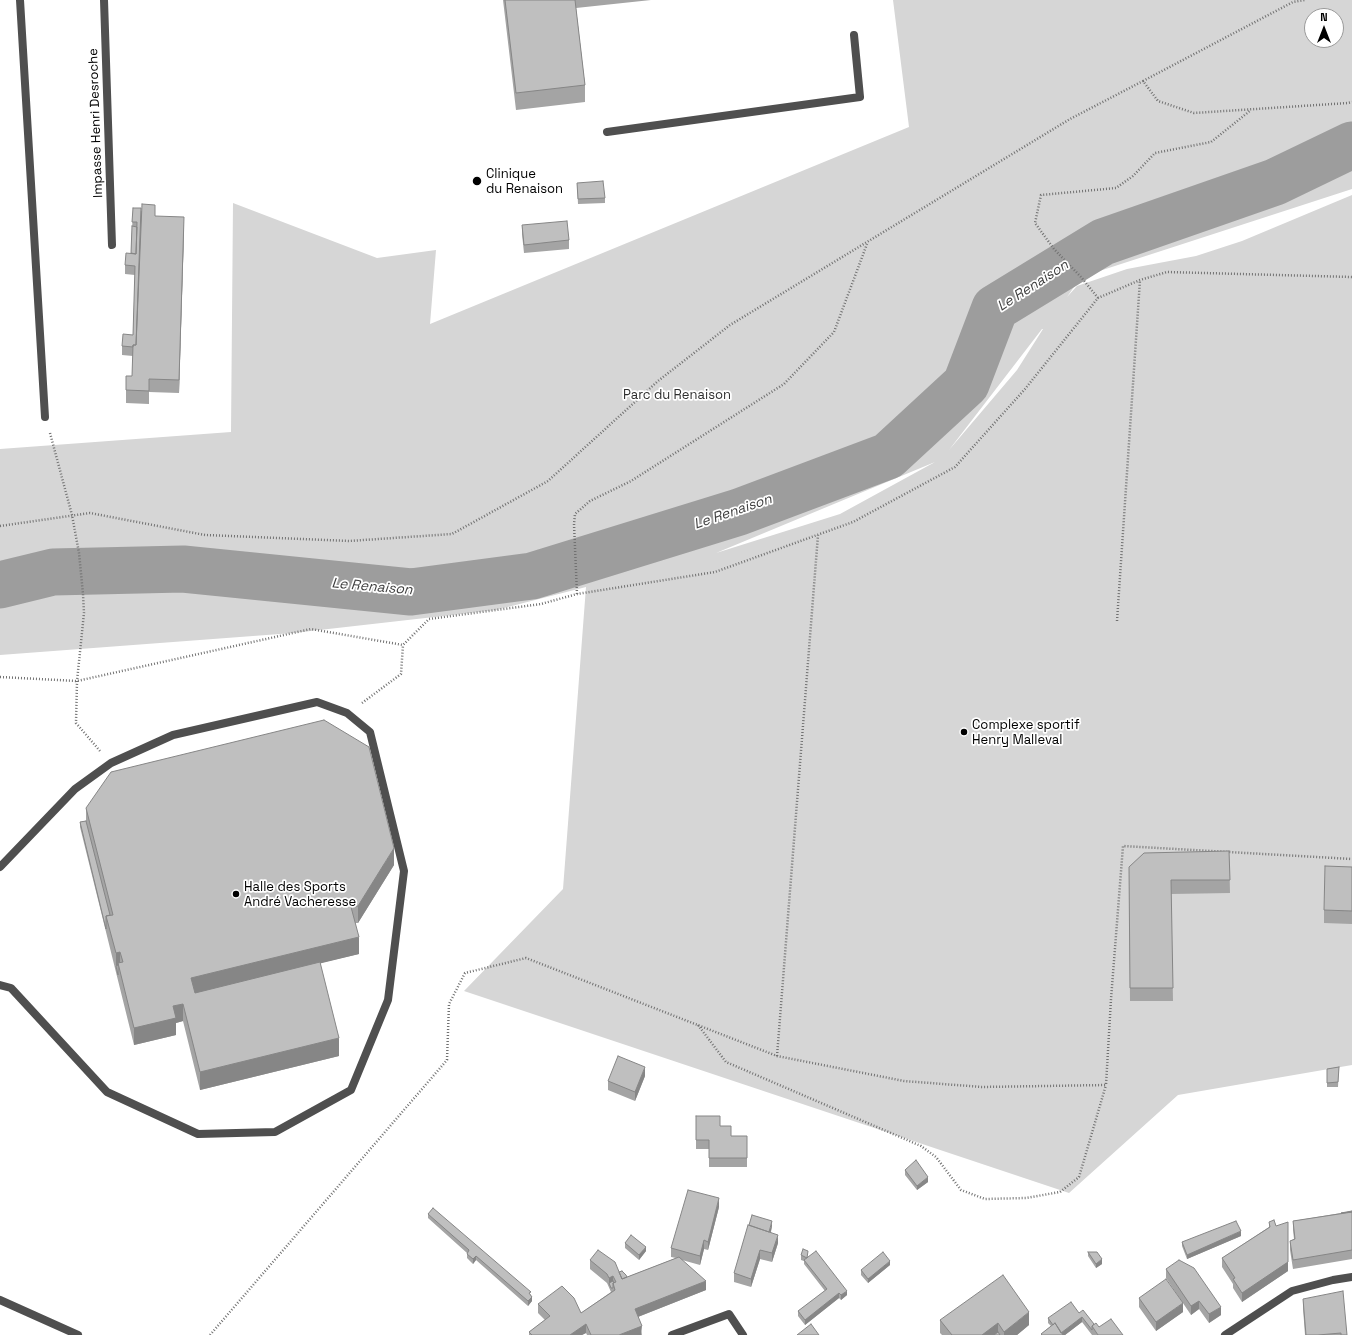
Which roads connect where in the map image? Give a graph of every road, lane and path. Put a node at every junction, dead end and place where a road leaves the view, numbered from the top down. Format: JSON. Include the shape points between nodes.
{"nodes":[{"id":1,"x":20,"y":0,"type":"edge"},
{"id":2,"x":104,"y":0,"type":"edge"},
{"id":3,"x":1305,"y":0,"type":"edge"},
{"id":4,"x":1294,"y":1,"type":"edge"},
{"id":5,"x":854,"y":35,"type":"dead end"},
{"id":6,"x":1143,"y":81,"type":"junction"},
{"id":7,"x":1352,"y":102,"type":"edge"},
{"id":8,"x":1251,"y":110,"type":"junction"},
{"id":9,"x":607,"y":132,"type":"dead end"},
{"id":10,"x":867,"y":243,"type":"junction"},
{"id":11,"x":112,"y":245,"type":"dead end"},
{"id":12,"x":1352,"y":277,"type":"edge"},
{"id":13,"x":1140,"y":280,"type":"junction"},
{"id":14,"x":1098,"y":298,"type":"junction"},
{"id":15,"x":45,"y":417,"type":"joint"},
{"id":16,"x":72,"y":515,"type":"junction"},
{"id":17,"x":0,"y":526,"type":"edge"},
{"id":18,"x":818,"y":535,"type":"junction"},
{"id":19,"x":577,"y":594,"type":"junction"},
{"id":20,"x":1117,"y":621,"type":"dead end"},
{"id":21,"x":402,"y":645,"type":"junction"},
{"id":22,"x":0,"y":677,"type":"edge"},
{"id":23,"x":77,"y":681,"type":"junction"},
{"id":24,"x":347,"y":713,"type":"junction"},
{"id":25,"x":111,"y":763,"type":"junction"},
{"id":26,"x":1352,"y":859,"type":"edge"},
{"id":27,"x":0,"y":867,"type":"edge"},
{"id":28,"x":0,"y":985,"type":"edge"},
{"id":29,"x":697,"y":1024,"type":"junction"},
{"id":30,"x":777,"y":1056,"type":"junction"},
{"id":31,"x":1106,"y":1085,"type":"junction"},
{"id":32,"x":1352,"y":1276,"type":"edge"},
{"id":33,"x":0,"y":1300,"type":"edge"},
{"id":34,"x":78,"y":1335,"type":"edge"},
{"id":35,"x":210,"y":1335,"type":"edge"},
{"id":36,"x":672,"y":1335,"type":"edge"},
{"id":37,"x":743,"y":1335,"type":"edge"},
{"id":38,"x":1225,"y":1335,"type":"edge"}],
"edges":[{"from":1,"to":15,"type":"street"},
{"from":2,"to":11,"type":"street","name":"Impasse Henri Desroche"},
{"from":3,"to":4,"type":"path"},
{"from":4,"to":6,"type":"path"},
{"from":5,"to":9,"type":"street","via":[[860,97]]},
{"from":6,"to":8,"type":"path","via":[[1158,101],[1194,113]]},
{"from":6,"to":10,"type":"path","via":[[1070,119]]},
{"from":7,"to":8,"type":"path"},
{"from":8,"to":14,"type":"path","via":[[1211,142],[1154,153],[1133,176],[1116,188],[1041,195],[1035,223],[1054,249]]},
{"from":10,"to":16,"type":"path","via":[[730,325],[658,381],[548,481],[452,534],[349,541],[213,536],[90,512]]},
{"from":10,"to":19,"type":"path","via":[[834,332],[784,384],[631,481],[590,501],[575,514]]},
{"from":12,"to":13,"type":"path","via":[[1167,272]]},
{"from":13,"to":14,"type":"path"},
{"from":13,"to":20,"type":"path"},
{"from":14,"to":18,"type":"path","via":[[1025,389],[955,467],[853,522]]},
{"from":15,"to":16,"type":"path"},
{"from":16,"to":17,"type":"path"},
{"from":16,"to":23,"type":"path","via":[[79,553],[84,613]]},
{"from":18,"to":19,"type":"path","via":[[715,572]]},
{"from":18,"to":30,"type":"path"},
{"from":19,"to":21,"type":"path","via":[[541,604],[429,618]]},
{"from":21,"to":23,"type":"path","via":[[311,629]]},
{"from":21,"to":24,"type":"path","via":[[401,674]]},
{"from":22,"to":23,"type":"path"},
{"from":23,"to":25,"type":"path","via":[[76,723]]},
{"from":24,"to":25,"type":"street","via":[[317,702],[174,735]]},
{"from":24,"to":28,"type":"street","via":[[370,732],[404,871],[388,1000],[351,1090],[275,1132],[198,1134],[106,1092],[11,988]]},
{"from":25,"to":27,"type":"street","via":[[75,789]]},
{"from":26,"to":31,"type":"path","via":[[1123,846]]},
{"from":29,"to":30,"type":"path"},
{"from":29,"to":31,"type":"path","via":[[726,1062],[921,1146],[936,1157],[961,1190],[985,1199],[1026,1198],[1060,1192],[1079,1177]]},
{"from":29,"to":35,"type":"path","via":[[526,958],[465,973],[449,1004],[447,1060]]},
{"from":30,"to":31,"type":"path","via":[[904,1081],[982,1088]]},
{"from":32,"to":38,"type":"street","via":[[1292,1291]]},
{"from":33,"to":34,"type":"street"},
{"from":36,"to":37,"type":"street","via":[[729,1314]]}]}
